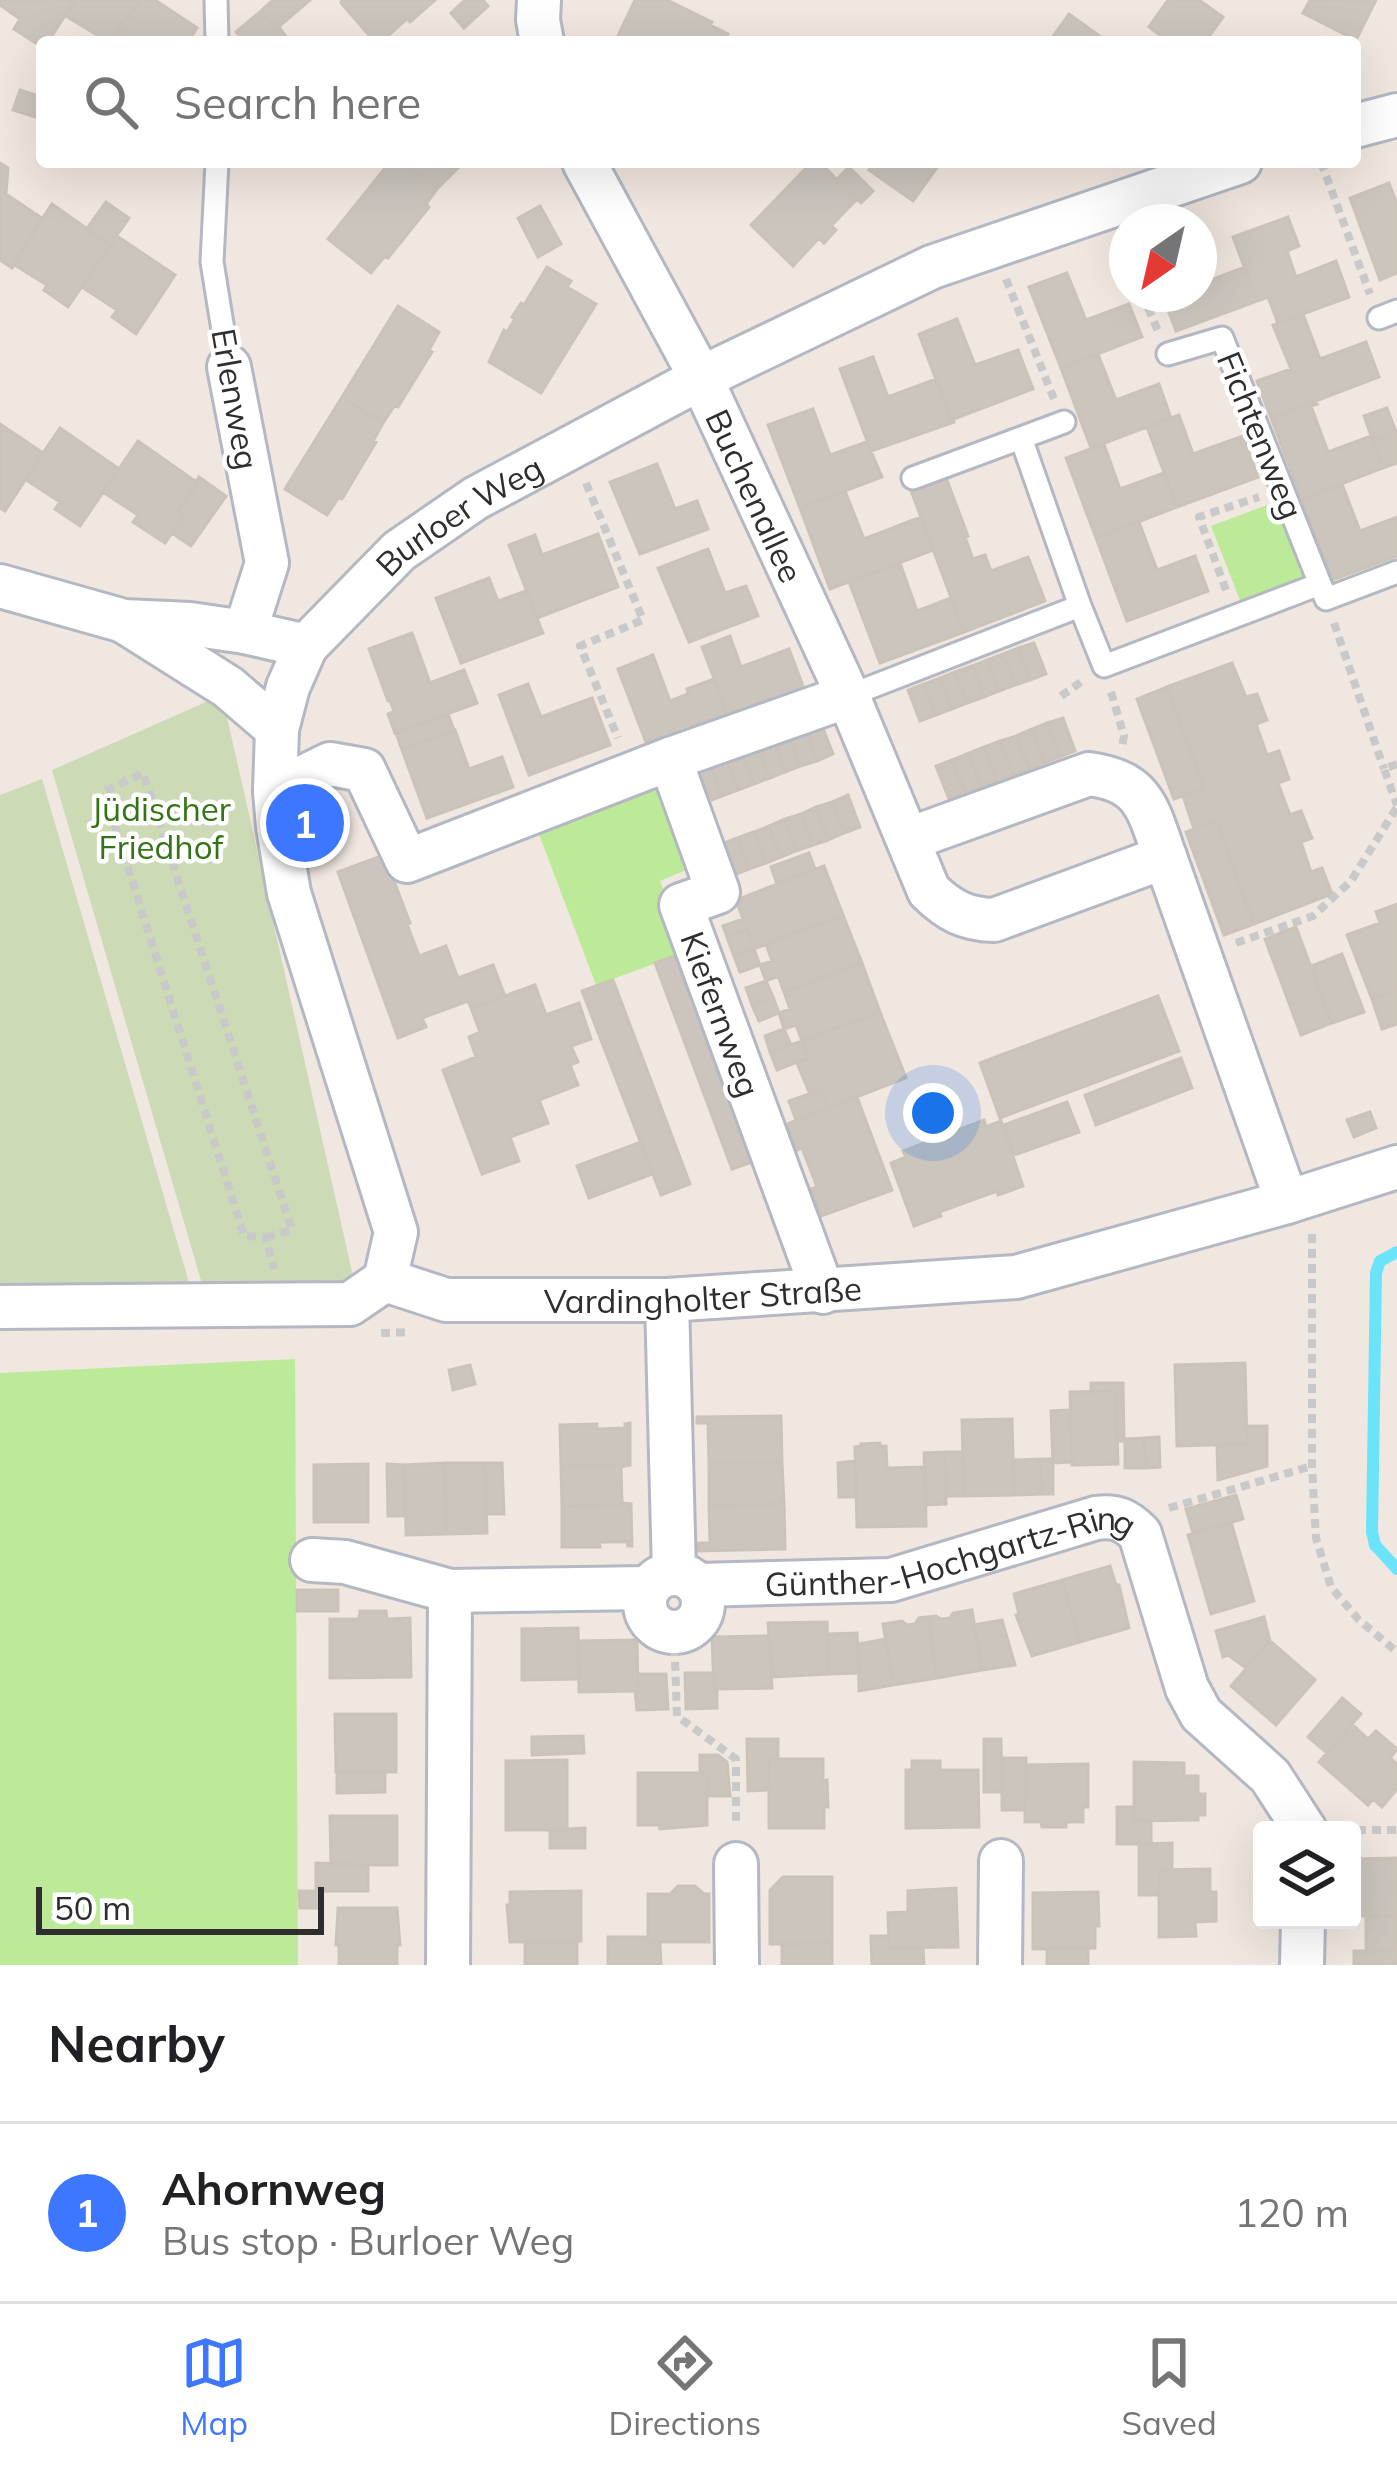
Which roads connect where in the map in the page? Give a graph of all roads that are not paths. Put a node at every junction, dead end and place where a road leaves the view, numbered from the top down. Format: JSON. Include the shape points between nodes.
{"nodes":[{"id":1,"x":216,"y":0,"type":"edge"},
{"id":2,"x":539,"y":0,"type":"edge"},
{"id":3,"x":217,"y":36,"type":"edge"},
{"id":4,"x":541,"y":36,"type":"edge"},
{"id":5,"x":1397,"y":115,"type":"edge"},
{"id":6,"x":1361,"y":124,"type":"edge"},
{"id":7,"x":217,"y":168,"type":"edge"},
{"id":8,"x":587,"y":168,"type":"edge"},
{"id":9,"x":1222,"y":168,"type":"edge"},
{"id":10,"x":1168,"y":354,"type":"dead end"},
{"id":11,"x":229,"y":367,"type":"joint"},
{"id":12,"x":701,"y":378,"type":"junction"},
{"id":13,"x":1064,"y":422,"type":"road end"},
{"id":14,"x":1021,"y":438,"type":"junction"},
{"id":15,"x":913,"y":478,"type":"dead end"},
{"id":16,"x":1397,"y":572,"type":"edge"},
{"id":17,"x":0,"y":586,"type":"edge"},
{"id":18,"x":1323,"y":592,"type":"junction"},
{"id":19,"x":1080,"y":606,"type":"junction"},
{"id":20,"x":124,"y":621,"type":"junction"},
{"id":21,"x":245,"y":632,"type":"junction"},
{"id":22,"x":305,"y":646,"type":"junction"},
{"id":23,"x":848,"y":696,"type":"junction"},
{"id":24,"x":277,"y":729,"type":"junction"},
{"id":25,"x":651,"y":766,"type":"junction"},
{"id":26,"x":275,"y":790,"type":"junction"},
{"id":27,"x":909,"y":839,"type":"junction"},
{"id":28,"x":1165,"y":857,"type":"junction"},
{"id":29,"x":1397,"y":1167,"type":"edge"},
{"id":30,"x":1299,"y":1213,"type":"junction"},
{"id":31,"x":386,"y":1280,"type":"junction"},
{"id":32,"x":823,"y":1292,"type":"junction"},
{"id":33,"x":667,"y":1300,"type":"junction"},
{"id":34,"x":0,"y":1307,"type":"edge"},
{"id":35,"x":312,"y":1560,"type":"dead end"},
{"id":36,"x":673,"y":1582,"type":"junction"},
{"id":37,"x":450,"y":1591,"type":"junction"},
{"id":38,"x":674,"y":1632,"type":"road end"},
{"id":39,"x":1299,"y":1821,"type":"edge"},
{"id":40,"x":1001,"y":1861,"type":"dead end"},
{"id":41,"x":736,"y":1864,"type":"road end"},
{"id":42,"x":1303,"y":1929,"type":"edge"},
{"id":43,"x":448,"y":1965,"type":"edge"},
{"id":44,"x":737,"y":1965,"type":"edge"},
{"id":45,"x":1000,"y":1965,"type":"edge"},
{"id":46,"x":1302,"y":1965,"type":"edge"}],
"edges":[{"from":1,"to":3,"type":"lane"},
{"from":2,"to":4,"type":"street"},
{"from":5,"to":6,"type":"street"},
{"from":7,"to":11,"type":"lane","name":"Erlenweg","via":[[212,262]]},
{"from":8,"to":12,"type":"street","name":"Buchenallee"},
{"from":9,"to":12,"type":"street","name":"Burloer Weg","via":[[932,267]]},
{"from":10,"to":18,"type":"lane","name":"Fichtenweg","via":[[1222,338]]},
{"from":11,"to":21,"type":"street","name":"Erlenweg","via":[[267,562]]},
{"from":12,"to":22,"type":"street","name":"Burloer Weg","via":[[476,498],[399,551]]},
{"from":12,"to":23,"type":"street","name":"Buchenallee"},
{"from":13,"to":14,"type":"lane"},
{"from":14,"to":15,"type":"lane"},
{"from":14,"to":19,"type":"lane"},
{"from":16,"to":18,"type":"lane"},
{"from":17,"to":20,"type":"street"},
{"from":18,"to":19,"type":"lane","via":[[1104,666]]},
{"from":19,"to":23,"type":"lane"},
{"from":20,"to":21,"type":"street"},
{"from":20,"to":24,"type":"street","via":[[228,687]]},
{"from":21,"to":22,"type":"street"},
{"from":22,"to":24,"type":"street","name":"Burloer Weg"},
{"from":23,"to":25,"type":"street"},
{"from":23,"to":27,"type":"street","name":"Buchenallee"},
{"from":24,"to":26,"type":"street","name":"Burloer Weg"},
{"from":25,"to":26,"type":"street","via":[[406,860],[364,770],[330,764]]},
{"from":25,"to":32,"type":"street","name":"Kiefernweg","via":[[718,892],[681,905]]},
{"from":26,"to":31,"type":"street","name":"Burloer Weg","via":[[289,893],[396,1232]]},
{"from":27,"to":28,"type":"street","name":"Buchenallee","via":[[929,891],[970,919],[994,920]]},
{"from":27,"to":28,"type":"street","via":[[1089,774],[1133,789]]},
{"from":28,"to":30,"type":"street"},
{"from":29,"to":30,"type":"street","name":"Vardingholter Straße"},
{"from":30,"to":32,"type":"street","name":"Vardingholter Straße","via":[[1016,1277]]},
{"from":31,"to":33,"type":"street","name":"Vardingholter Straße","via":[[446,1300]]},
{"from":31,"to":34,"type":"street","via":[[350,1304]]},
{"from":32,"to":33,"type":"street","name":"Vardingholter Straße"},
{"from":33,"to":36,"type":"street"},
{"from":35,"to":37,"type":"street","name":"Günther-Hochgartz-Ring"},
{"from":36,"to":37,"type":"street","name":"Günther-Hochgartz-Ring"},
{"from":36,"to":38,"type":"street","via":[[703,1603],[698,1620]]},
{"from":36,"to":39,"type":"street","name":"Günther-Hochgartz-Ring","via":[[891,1580],[1096,1518],[1126,1520],[1140,1534],[1186,1688],[1201,1714],[1270,1775]]},
{"from":37,"to":43,"type":"street"},
{"from":40,"to":45,"type":"street"},
{"from":41,"to":44,"type":"street"},
{"from":42,"to":46,"type":"street"}]}
